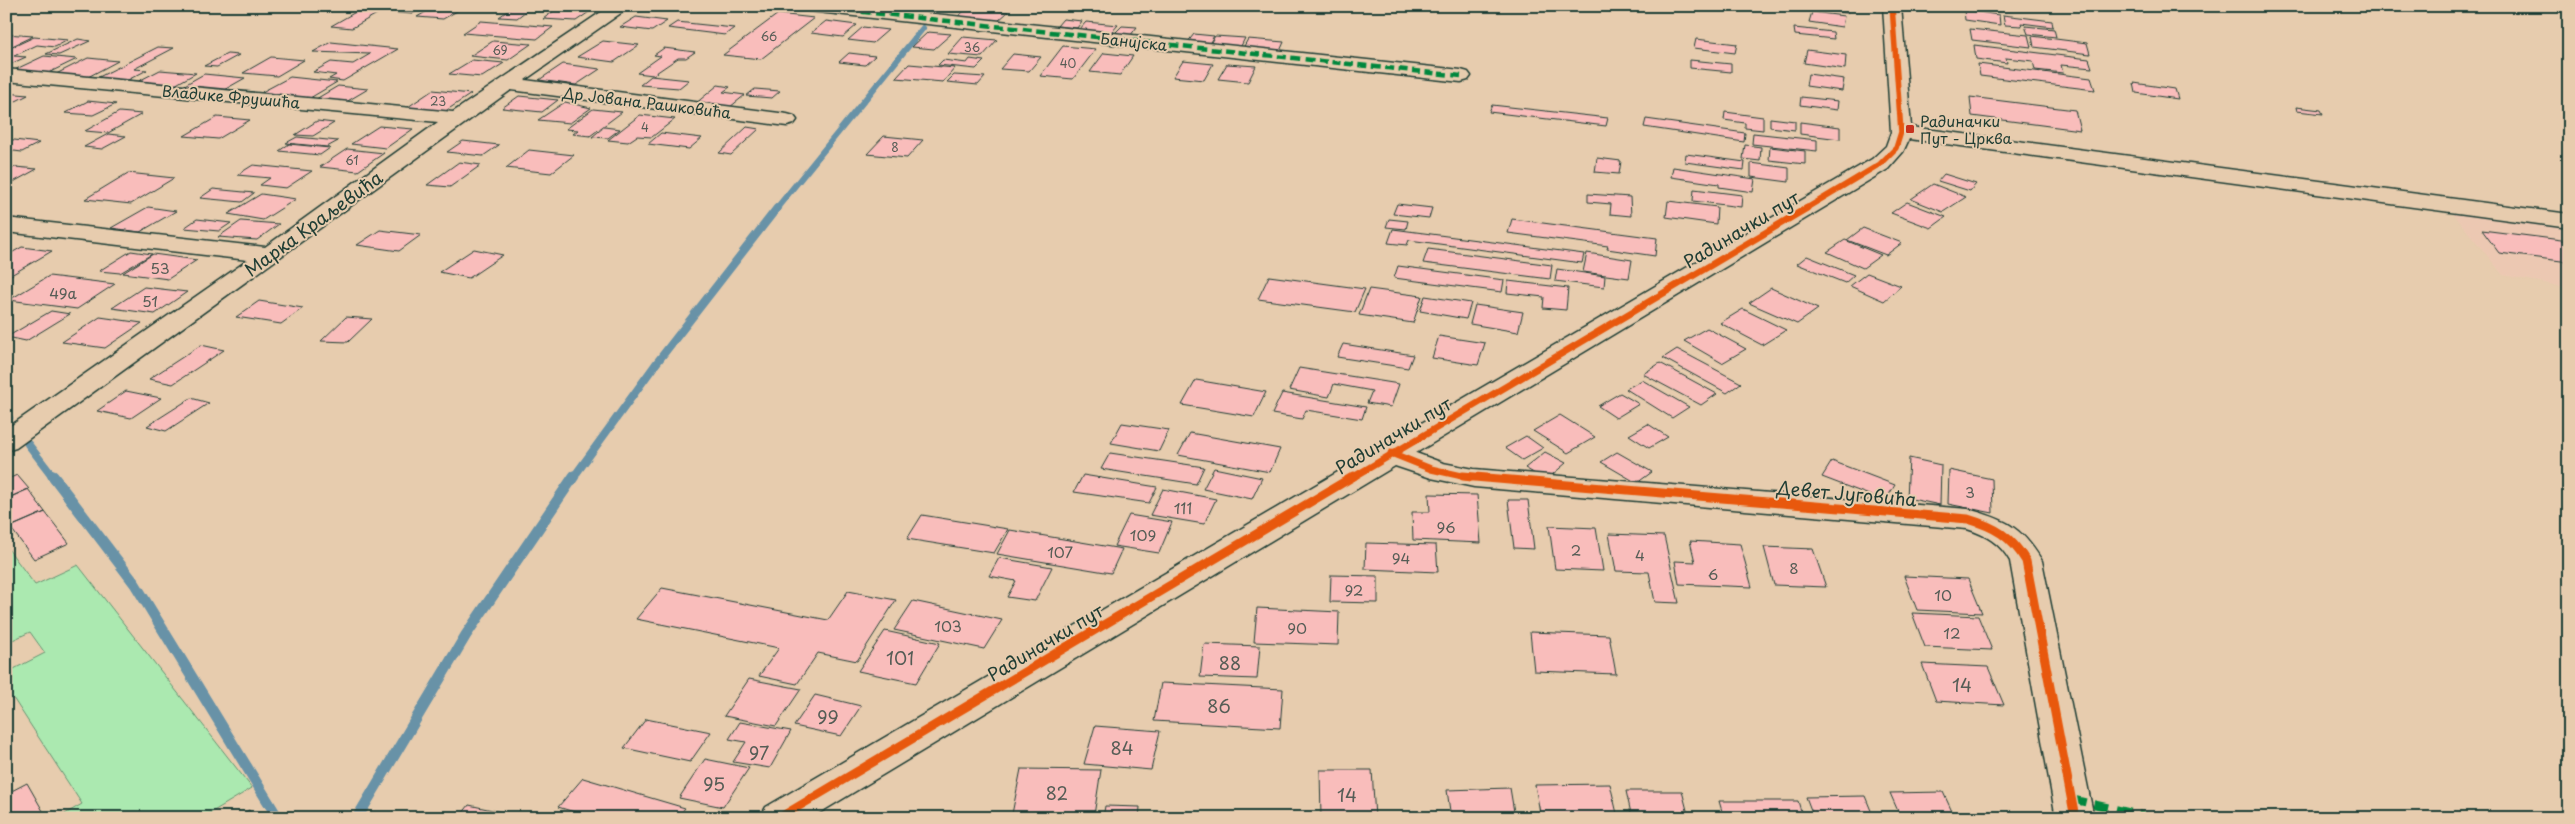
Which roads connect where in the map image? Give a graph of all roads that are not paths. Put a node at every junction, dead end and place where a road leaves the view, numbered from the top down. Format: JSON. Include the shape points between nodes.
{"nodes":[{"id":1,"x":622,"y":6,"type":"edge"},
{"id":2,"x":808,"y":6,"type":"edge"},
{"id":3,"x":1892,"y":6,"type":"edge"},
{"id":4,"x":6,"y":75,"type":"edge"},
{"id":5,"x":1461,"y":76,"type":"dead end"},
{"id":6,"x":507,"y":84,"type":"junction"},
{"id":7,"x":456,"y":118,"type":"junction"},
{"id":8,"x":787,"y":120,"type":"dead end"},
{"id":9,"x":1901,"y":132,"type":"junction"},
{"id":10,"x":2569,"y":221,"type":"edge"},
{"id":11,"x":6,"y":225,"type":"edge"},
{"id":12,"x":270,"y":255,"type":"junction"},
{"id":13,"x":6,"y":442,"type":"edge"},
{"id":14,"x":1391,"y":453,"type":"junction"},
{"id":15,"x":779,"y":818,"type":"edge"},
{"id":16,"x":2075,"y":818,"type":"edge"}],
"edges":[{"from":1,"to":6,"type":"street","name":"Марка Краљевића"},
{"from":2,"to":5,"type":"street","name":"Банијска"},
{"from":3,"to":9,"type":"street"},
{"from":4,"to":7,"type":"street","name":"Владике Фрушића"},
{"from":6,"to":7,"type":"street","name":"Марка Краљевића"},
{"from":6,"to":8,"type":"street","name":"Др Јована Рашковића"},
{"from":7,"to":12,"type":"street","name":"Марка Краљевића"},
{"from":9,"to":10,"type":"street"},
{"from":9,"to":14,"type":"street","name":"Радиначки пут","via":[[1896,148],[1880,164]]},
{"from":11,"to":12,"type":"street"},
{"from":12,"to":13,"type":"street","name":"Марка Краљевића"},
{"from":14,"to":15,"type":"street","name":"Радиначки пут"},
{"from":14,"to":16,"type":"street","name":"Девет Југовића","via":[[1415,464],[1458,476],[1968,519],[1994,526],[2015,542],[2026,561]]}]}
